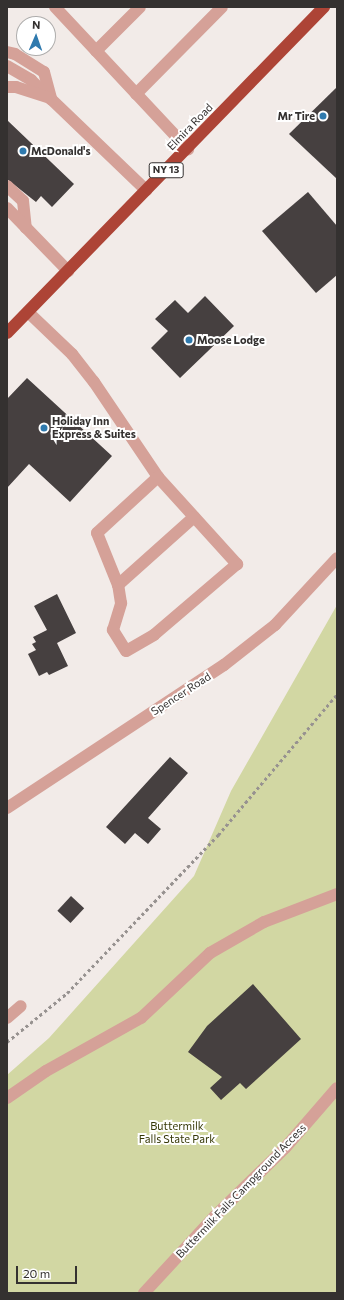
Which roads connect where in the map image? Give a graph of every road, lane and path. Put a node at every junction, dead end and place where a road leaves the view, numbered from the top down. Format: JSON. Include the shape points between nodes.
{"nodes":[{"id":1,"x":55,"y":7,"type":"edge"},
{"id":2,"x":140,"y":7,"type":"edge"},
{"id":3,"x":222,"y":7,"type":"edge"},
{"id":4,"x":324,"y":7,"type":"edge"},
{"id":5,"x":96,"y":51,"type":"junction"},
{"id":6,"x":7,"y":52,"type":"edge"},
{"id":7,"x":7,"y":66,"type":"edge"},
{"id":8,"x":7,"y":88,"type":"edge"},
{"id":9,"x":136,"y":94,"type":"junction"},
{"id":10,"x":51,"y":98,"type":"junction"},
{"id":11,"x":188,"y":149,"type":"junction"},
{"id":12,"x":7,"y":186,"type":"edge"},
{"id":13,"x":146,"y":190,"type":"junction"},
{"id":14,"x":7,"y":208,"type":"edge"},
{"id":15,"x":26,"y":228,"type":"junction"},
{"id":16,"x":68,"y":271,"type":"junction"},
{"id":17,"x":28,"y":312,"type":"junction"},
{"id":18,"x":7,"y":333,"type":"edge"},
{"id":19,"x":158,"y":477,"type":"junction"},
{"id":20,"x":194,"y":517,"type":"junction"},
{"id":21,"x":337,"y":558,"type":"edge"},
{"id":22,"x":118,"y":585,"type":"junction"},
{"id":23,"x":337,"y":694,"type":"edge"},
{"id":24,"x":7,"y":808,"type":"edge"},
{"id":25,"x":337,"y":894,"type":"edge"},
{"id":26,"x":21,"y":1006,"type":"dead end"},
{"id":27,"x":7,"y":1018,"type":"edge"},
{"id":28,"x":7,"y":1042,"type":"edge"},
{"id":29,"x":337,"y":1088,"type":"edge"},
{"id":30,"x":7,"y":1098,"type":"edge"},
{"id":31,"x":144,"y":1293,"type":"edge"}],
"edges":[{"from":1,"to":5,"type":"street"},
{"from":2,"to":5,"type":"street"},
{"from":3,"to":9,"type":"street"},
{"from":4,"to":11,"type":"highway","name":"Elmira Road","number":"NY 13"},
{"from":5,"to":9,"type":"street"},
{"from":6,"to":10,"type":"street","via":[[16,54],[44,72]]},
{"from":7,"to":10,"type":"street","via":[[31,80]]},
{"from":8,"to":10,"type":"street","via":[[16,87]]},
{"from":9,"to":11,"type":"street"},
{"from":10,"to":13,"type":"street"},
{"from":11,"to":13,"type":"highway","name":"Elmira Road","number":"NY 13"},
{"from":12,"to":15,"type":"street","via":[[23,201]]},
{"from":13,"to":16,"type":"highway","name":"Elmira Road","number":"NY 13"},
{"from":14,"to":15,"type":"street"},
{"from":15,"to":16,"type":"street"},
{"from":16,"to":17,"type":"highway","name":"Elmira Road","number":"NY 13"},
{"from":17,"to":18,"type":"highway","name":"Elmira Road","number":"NY 13"},
{"from":17,"to":19,"type":"street","via":[[72,354]]},
{"from":19,"to":20,"type":"street"},
{"from":19,"to":22,"type":"street","via":[[96,534]]},
{"from":20,"to":22,"type":"street"},
{"from":20,"to":22,"type":"street","via":[[237,564],[154,635],[126,651],[113,630],[121,603]]},
{"from":21,"to":24,"type":"street","name":"Spencer Road","via":[[275,625],[224,666]]},
{"from":23,"to":28,"type":"path","via":[[218,835],[67,993]]},
{"from":25,"to":30,"type":"street","via":[[264,922],[210,953],[141,1018],[46,1071]]},
{"from":26,"to":27,"type":"street"},
{"from":29,"to":31,"type":"street","name":"Buttermilk Falls Campground Access","via":[[285,1148],[215,1216]]}]}
